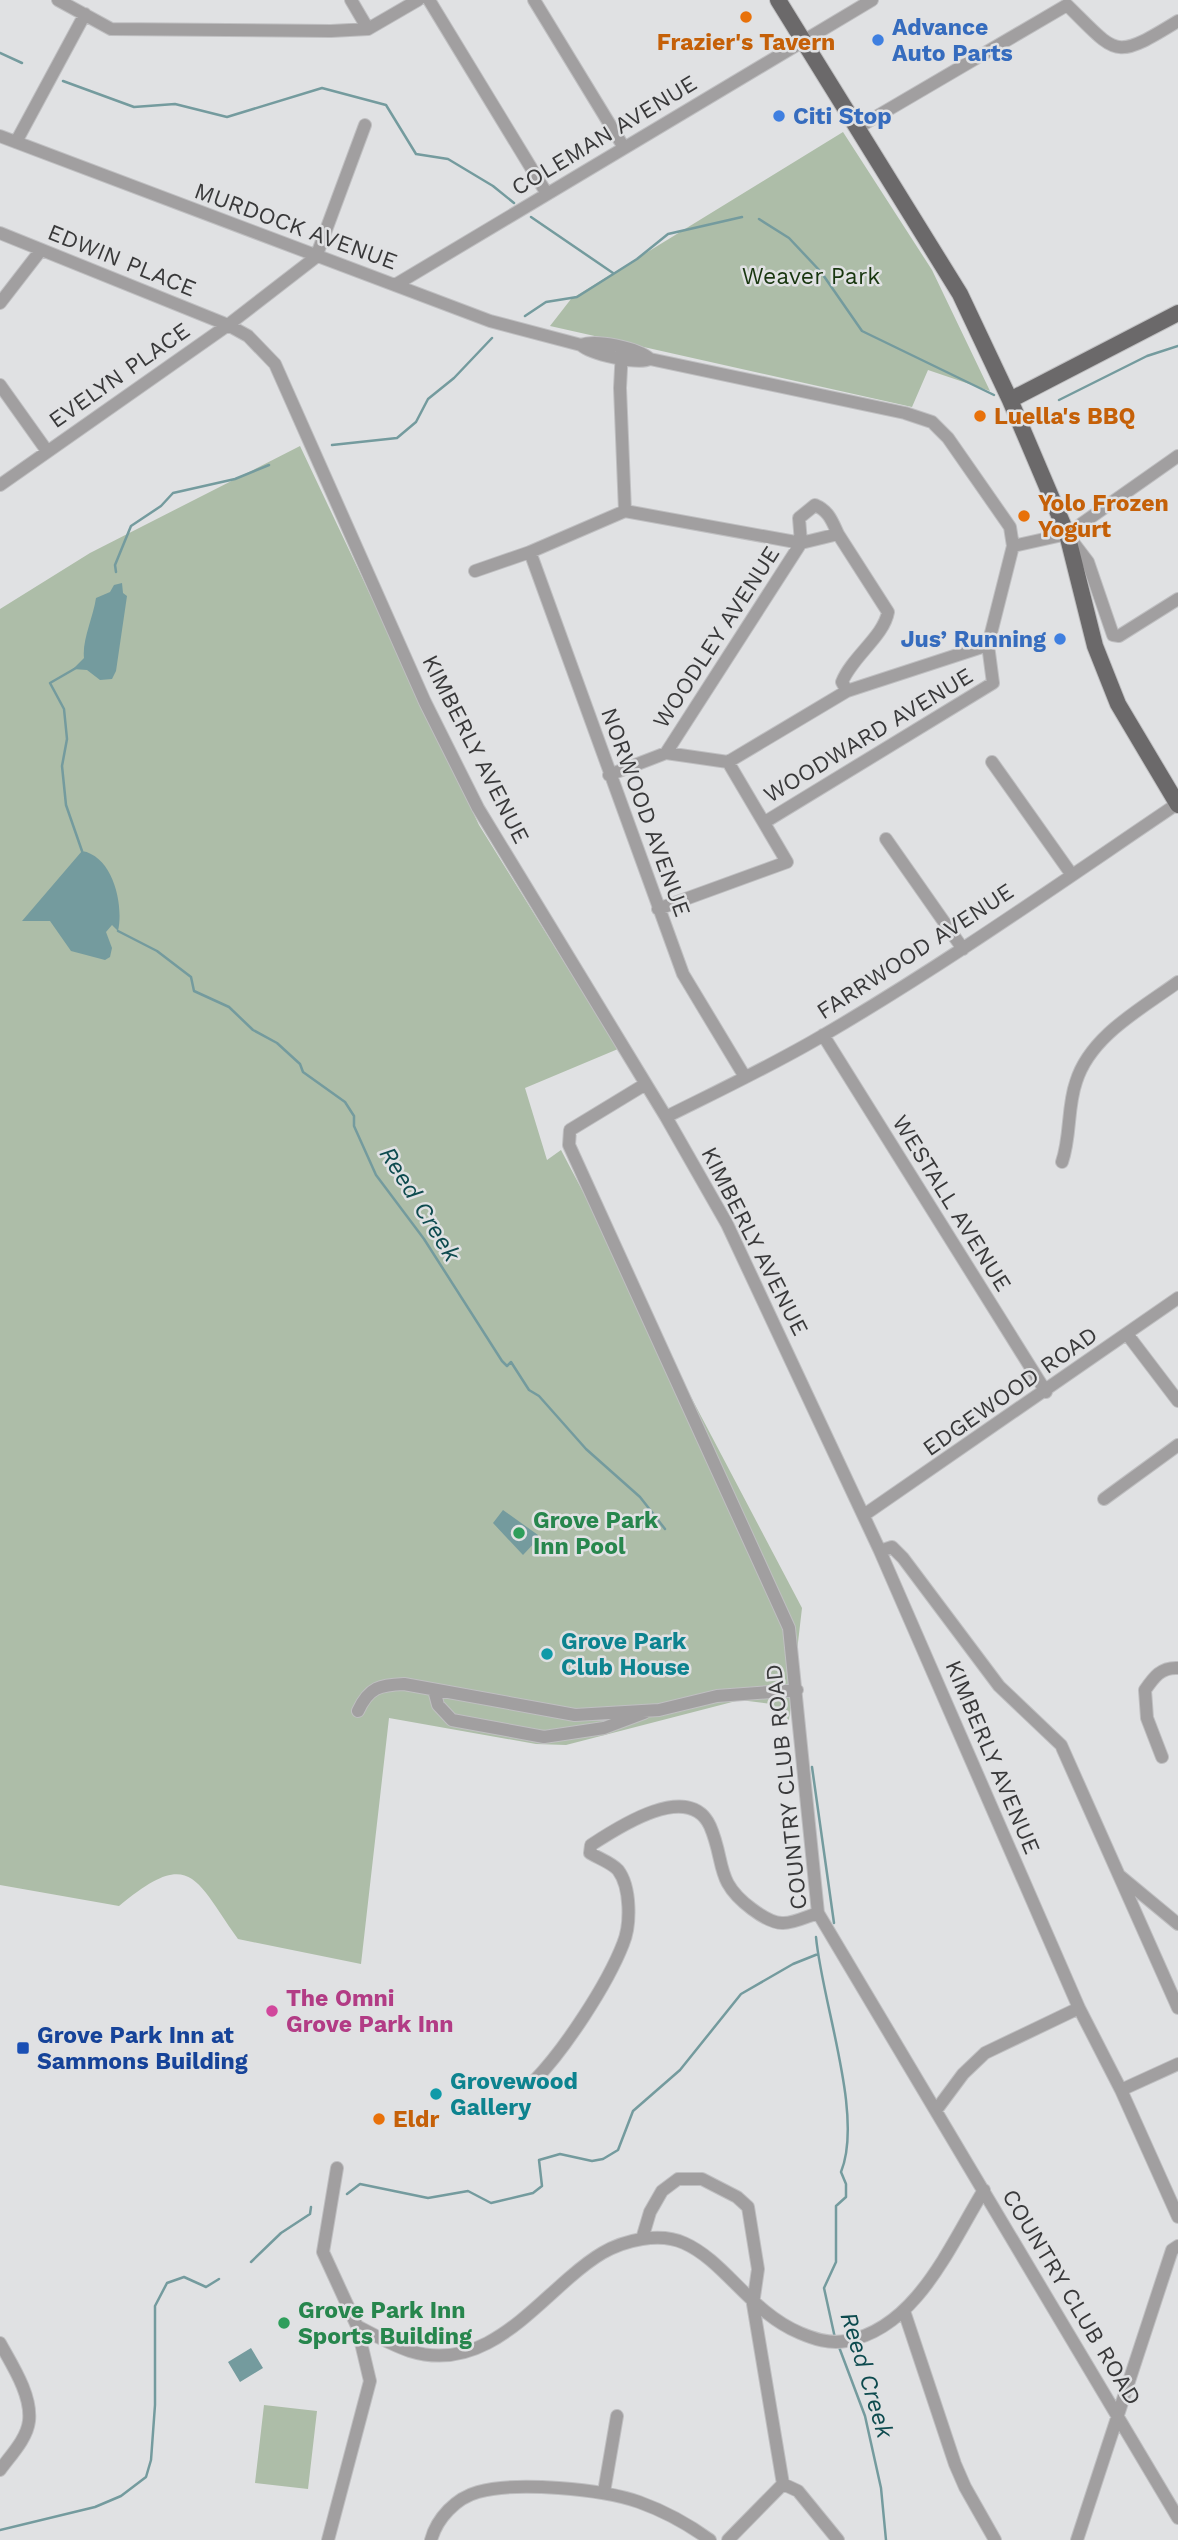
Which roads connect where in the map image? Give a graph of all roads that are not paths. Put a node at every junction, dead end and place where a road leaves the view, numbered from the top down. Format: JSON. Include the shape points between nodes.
{"nodes":[{"id":1,"x":58,"y":0,"type":"edge"},
{"id":2,"x":351,"y":0,"type":"edge"},
{"id":3,"x":418,"y":0,"type":"edge"},
{"id":4,"x":429,"y":0,"type":"edge"},
{"id":5,"x":534,"y":0,"type":"edge"},
{"id":6,"x":778,"y":0,"type":"edge"},
{"id":7,"x":872,"y":0,"type":"edge"},
{"id":8,"x":85,"y":14,"type":"junction"},
{"id":9,"x":1176,"y":24,"type":"edge"},
{"id":10,"x":368,"y":29,"type":"junction"},
{"id":11,"x":805,"y":40,"type":"junction"},
{"id":12,"x":365,"y":125,"type":"dead end"},
{"id":13,"x":857,"y":128,"type":"junction"},
{"id":14,"x":0,"y":136,"type":"edge"},
{"id":15,"x":16,"y":142,"type":"junction"},
{"id":16,"x":623,"y":146,"type":"junction"},
{"id":17,"x":547,"y":194,"type":"junction"},
{"id":18,"x":0,"y":233,"type":"edge"},
{"id":19,"x":41,"y":250,"type":"junction"},
{"id":20,"x":316,"y":257,"type":"junction"},
{"id":21,"x":396,"y":285,"type":"junction"},
{"id":22,"x":0,"y":303,"type":"edge"},
{"id":23,"x":1178,"y":313,"type":"edge"},
{"id":24,"x":228,"y":325,"type":"junction"},
{"id":25,"x":621,"y":353,"type":"junction"},
{"id":26,"x":0,"y":385,"type":"edge"},
{"id":27,"x":1010,"y":400,"type":"junction"},
{"id":28,"x":47,"y":451,"type":"junction"},
{"id":29,"x":1178,"y":456,"type":"edge"},
{"id":30,"x":0,"y":485,"type":"edge"},
{"id":31,"x":625,"y":511,"type":"junction"},
{"id":32,"x":838,"y":534,"type":"junction"},
{"id":33,"x":1067,"y":534,"type":"junction"},
{"id":34,"x":801,"y":542,"type":"junction"},
{"id":35,"x":1013,"y":546,"type":"junction"},
{"id":36,"x":530,"y":552,"type":"junction"},
{"id":37,"x":475,"y":571,"type":"dead end"},
{"id":38,"x":1178,"y":598,"type":"edge"},
{"id":39,"x":988,"y":645,"type":"junction"},
{"id":40,"x":847,"y":691,"type":"junction"},
{"id":41,"x":666,"y":753,"type":"junction"},
{"id":42,"x":728,"y":762,"type":"junction"},
{"id":43,"x":992,"y":762,"type":"dead end"},
{"id":44,"x":609,"y":775,"type":"junction"},
{"id":45,"x":1177,"y":805,"type":"edge"},
{"id":46,"x":765,"y":821,"type":"junction"},
{"id":47,"x":886,"y":839,"type":"dead end"},
{"id":48,"x":1072,"y":875,"type":"junction"},
{"id":49,"x":658,"y":909,"type":"junction"},
{"id":50,"x":963,"y":949,"type":"junction"},
{"id":51,"x":1178,"y":982,"type":"edge"},
{"id":52,"x":823,"y":1035,"type":"junction"},
{"id":53,"x":745,"y":1077,"type":"junction"},
{"id":54,"x":644,"y":1085,"type":"junction"},
{"id":55,"x":666,"y":1117,"type":"junction"},
{"id":56,"x":1062,"y":1162,"type":"dead end"},
{"id":57,"x":1178,"y":1298,"type":"edge"},
{"id":58,"x":1126,"y":1335,"type":"junction"},
{"id":59,"x":1046,"y":1392,"type":"junction"},
{"id":60,"x":1178,"y":1401,"type":"edge"},
{"id":61,"x":1178,"y":1445,"type":"edge"},
{"id":62,"x":1104,"y":1499,"type":"dead end"},
{"id":63,"x":864,"y":1516,"type":"junction"},
{"id":64,"x":880,"y":1550,"type":"junction"},
{"id":65,"x":1178,"y":1668,"type":"edge"},
{"id":66,"x":434,"y":1690,"type":"junction"},
{"id":67,"x":797,"y":1690,"type":"junction"},
{"id":68,"x":358,"y":1710,"type":"dead end"},
{"id":69,"x":648,"y":1710,"type":"junction"},
{"id":70,"x":1162,"y":1757,"type":"dead end"},
{"id":71,"x":1119,"y":1876,"type":"junction"},
{"id":72,"x":818,"y":1913,"type":"junction"},
{"id":73,"x":1178,"y":1924,"type":"edge"},
{"id":74,"x":1079,"y":2008,"type":"junction"},
{"id":75,"x":1178,"y":2008,"type":"edge"},
{"id":76,"x":1178,"y":2064,"type":"edge"},
{"id":77,"x":534,"y":2081,"type":"dead end"},
{"id":78,"x":1121,"y":2090,"type":"junction"},
{"id":79,"x":937,"y":2109,"type":"junction"},
{"id":80,"x":337,"y":2168,"type":"dead end"},
{"id":81,"x":984,"y":2190,"type":"junction"},
{"id":82,"x":1178,"y":2217,"type":"edge"},
{"id":83,"x":642,"y":2239,"type":"junction"},
{"id":84,"x":1178,"y":2246,"type":"edge"},
{"id":85,"x":753,"y":2304,"type":"junction"},
{"id":86,"x":904,"y":2312,"type":"junction"},
{"id":87,"x":357,"y":2326,"type":"junction"},
{"id":88,"x":0,"y":2343,"type":"edge"},
{"id":89,"x":1118,"y":2415,"type":"junction"},
{"id":90,"x":617,"y":2416,"type":"dead end"},
{"id":91,"x":0,"y":2470,"type":"edge"},
{"id":92,"x":783,"y":2484,"type":"junction"},
{"id":93,"x":604,"y":2492,"type":"junction"},
{"id":94,"x":1178,"y":2518,"type":"edge"},
{"id":95,"x":328,"y":2540,"type":"edge"},
{"id":96,"x":432,"y":2540,"type":"edge"},
{"id":97,"x":710,"y":2540,"type":"edge"},
{"id":98,"x":728,"y":2540,"type":"edge"},
{"id":99,"x":838,"y":2540,"type":"edge"},
{"id":100,"x":995,"y":2540,"type":"edge"},
{"id":101,"x":1077,"y":2540,"type":"edge"}],
"edges":[{"from":1,"to":8,"type":"street"},
{"from":2,"to":10,"type":"street"},
{"from":3,"to":10,"type":"street"},
{"from":4,"to":17,"type":"street"},
{"from":5,"to":16,"type":"street"},
{"from":6,"to":11,"type":"main road"},
{"from":7,"to":11,"type":"street","name":"COLEMAN AVENUE"},
{"from":8,"to":10,"type":"street","via":[[111,29]]},
{"from":8,"to":15,"type":"street"},
{"from":9,"to":13,"type":"street","via":[[1126,49],[1110,46],[1067,5]]},
{"from":11,"to":13,"type":"main road"},
{"from":11,"to":16,"type":"street","name":"COLEMAN AVENUE"},
{"from":12,"to":20,"type":"street"},
{"from":13,"to":27,"type":"main road","via":[[960,294]]},
{"from":14,"to":15,"type":"street","name":"MURDOCK AVENUE"},
{"from":15,"to":20,"type":"street","name":"MURDOCK AVENUE"},
{"from":16,"to":17,"type":"street","name":"COLEMAN AVENUE"},
{"from":17,"to":21,"type":"street","name":"COLEMAN AVENUE"},
{"from":18,"to":19,"type":"street","name":"EDWIN PLACE"},
{"from":19,"to":22,"type":"street"},
{"from":19,"to":24,"type":"street","name":"EDWIN PLACE"},
{"from":20,"to":21,"type":"street","name":"MURDOCK AVENUE"},
{"from":20,"to":24,"type":"street","name":"EVELYN PLACE"},
{"from":21,"to":25,"type":"street","name":"MURDOCK AVENUE","via":[[490,321]]},
{"from":23,"to":27,"type":"main road"},
{"from":24,"to":28,"type":"street","name":"EVELYN PLACE"},
{"from":24,"to":54,"type":"street","name":"KIMBERLY AVENUE","via":[[248,336],[275,364],[425,702],[478,808]]},
{"from":25,"to":31,"type":"street"},
{"from":25,"to":35,"type":"street","name":"MURDOCK AVENUE","via":[[932,422],[1004,516]]},
{"from":26,"to":28,"type":"street"},
{"from":27,"to":33,"type":"main road"},
{"from":28,"to":30,"type":"street","name":"EVELYN PLACE"},
{"from":29,"to":33,"type":"street"},
{"from":31,"to":34,"type":"street"},
{"from":31,"to":36,"type":"street"},
{"from":32,"to":34,"type":"street"},
{"from":32,"to":34,"type":"street","via":[[831,518],[815,505],[799,518]]},
{"from":32,"to":40,"type":"street","via":[[888,612],[883,627],[849,665],[842,682]]},
{"from":33,"to":35,"type":"street"},
{"from":33,"to":38,"type":"street","via":[[1088,562],[1113,635],[1119,636]]},
{"from":33,"to":45,"type":"main road","via":[[1095,646],[1109,682]]},
{"from":34,"to":41,"type":"street","name":"WOODLEY AVENUE"},
{"from":35,"to":39,"type":"street","name":"WOODWARD AVENUE"},
{"from":36,"to":37,"type":"street"},
{"from":36,"to":44,"type":"street","name":"NORWOOD AVENUE"},
{"from":39,"to":40,"type":"street"},
{"from":39,"to":46,"type":"street","name":"WOODWARD AVENUE","via":[[993,683]]},
{"from":40,"to":42,"type":"street"},
{"from":41,"to":42,"type":"street"},
{"from":41,"to":44,"type":"street"},
{"from":42,"to":46,"type":"street"},
{"from":43,"to":48,"type":"street"},
{"from":44,"to":49,"type":"street","name":"NORWOOD AVENUE"},
{"from":45,"to":48,"type":"street","name":"FARRWOOD AVENUE"},
{"from":46,"to":49,"type":"street","name":"WOODWARD AVENUE","via":[[787,862]]},
{"from":47,"to":50,"type":"street"},
{"from":48,"to":50,"type":"street","name":"FARRWOOD AVENUE"},
{"from":49,"to":53,"type":"street","name":"NORWOOD AVENUE","via":[[683,974]]},
{"from":50,"to":52,"type":"street","name":"FARRWOOD AVENUE"},
{"from":51,"to":56,"type":"street","via":[[1097,1044],[1076,1082]]},
{"from":52,"to":53,"type":"street","name":"FARRWOOD AVENUE"},
{"from":52,"to":59,"type":"street","name":"WESTALL AVENUE"},
{"from":53,"to":55,"type":"street","name":"FARRWOOD AVENUE"},
{"from":54,"to":55,"type":"street","name":"KIMBERLY AVENUE"},
{"from":54,"to":67,"type":"street","name":"COUNTRY CLUB ROAD","via":[[570,1130],[569,1145],[789,1628]]},
{"from":55,"to":63,"type":"street","name":"KIMBERLY AVENUE","via":[[727,1224]]},
{"from":57,"to":58,"type":"street","name":"EDGEWOOD ROAD"},
{"from":58,"to":59,"type":"street","name":"EDGEWOOD ROAD"},
{"from":58,"to":60,"type":"street"},
{"from":59,"to":63,"type":"street","name":"EDGEWOOD ROAD"},
{"from":61,"to":62,"type":"street"},
{"from":63,"to":64,"type":"street","name":"KIMBERLY AVENUE"},
{"from":64,"to":71,"type":"street","via":[[892,1547],[903,1558],[999,1686],[1061,1745]]},
{"from":64,"to":74,"type":"street","name":"KIMBERLY AVENUE"},
{"from":65,"to":70,"type":"street","via":[[1168,1667],[1145,1690],[1147,1718]]},
{"from":66,"to":68,"type":"street","via":[[382,1685],[372,1688]]},
{"from":66,"to":69,"type":"street","via":[[575,1715]]},
{"from":66,"to":69,"type":"street","via":[[438,1705],[452,1720],[544,1737],[604,1728]]},
{"from":67,"to":69,"type":"street","via":[[717,1696]]},
{"from":67,"to":72,"type":"street","name":"COUNTRY CLUB ROAD"},
{"from":71,"to":73,"type":"street"},
{"from":71,"to":75,"type":"street"},
{"from":72,"to":77,"type":"street","via":[[782,1923],[761,1916],[733,1895],[719,1866],[709,1824],[695,1811],[677,1805],[649,1812],[604,1837],[591,1845],[590,1853],[617,1869],[625,1884],[624,1943],[582,2018]]},
{"from":72,"to":79,"type":"street","name":"COUNTRY CLUB ROAD"},
{"from":74,"to":78,"type":"street","name":"KIMBERLY AVENUE"},
{"from":74,"to":79,"type":"street","via":[[985,2053]]},
{"from":76,"to":78,"type":"street"},
{"from":78,"to":82,"type":"street","name":"KIMBERLY AVENUE"},
{"from":79,"to":81,"type":"street","name":"COUNTRY CLUB ROAD"},
{"from":80,"to":87,"type":"street","via":[[323,2252]]},
{"from":81,"to":86,"type":"street"},
{"from":81,"to":89,"type":"street","name":"COUNTRY CLUB ROAD"},
{"from":83,"to":85,"type":"street","via":[[683,2243],[709,2260]]},
{"from":83,"to":85,"type":"street","via":[[662,2191],[678,2179],[702,2179],[737,2197],[748,2207],[758,2269]]},
{"from":83,"to":87,"type":"street","via":[[595,2256],[503,2335],[466,2354],[445,2357],[411,2351]]},
{"from":84,"to":89,"type":"street","via":[[1172,2250]]},
{"from":85,"to":86,"type":"street","via":[[781,2326],[831,2343],[876,2331]]},
{"from":85,"to":92,"type":"street"},
{"from":86,"to":100,"type":"street","via":[[955,2464]]},
{"from":87,"to":95,"type":"street","via":[[370,2381]]},
{"from":88,"to":91,"type":"street","via":[[19,2378],[29,2421]]},
{"from":89,"to":94,"type":"street","name":"COUNTRY CLUB ROAD"},
{"from":89,"to":101,"type":"street"},
{"from":90,"to":93,"type":"street"},
{"from":92,"to":98,"type":"street"},
{"from":92,"to":99,"type":"street","via":[[798,2491]]},
{"from":93,"to":96,"type":"street","via":[[545,2488],[480,2491],[442,2517]]},
{"from":93,"to":97,"type":"street","via":[[673,2517]]}]}
